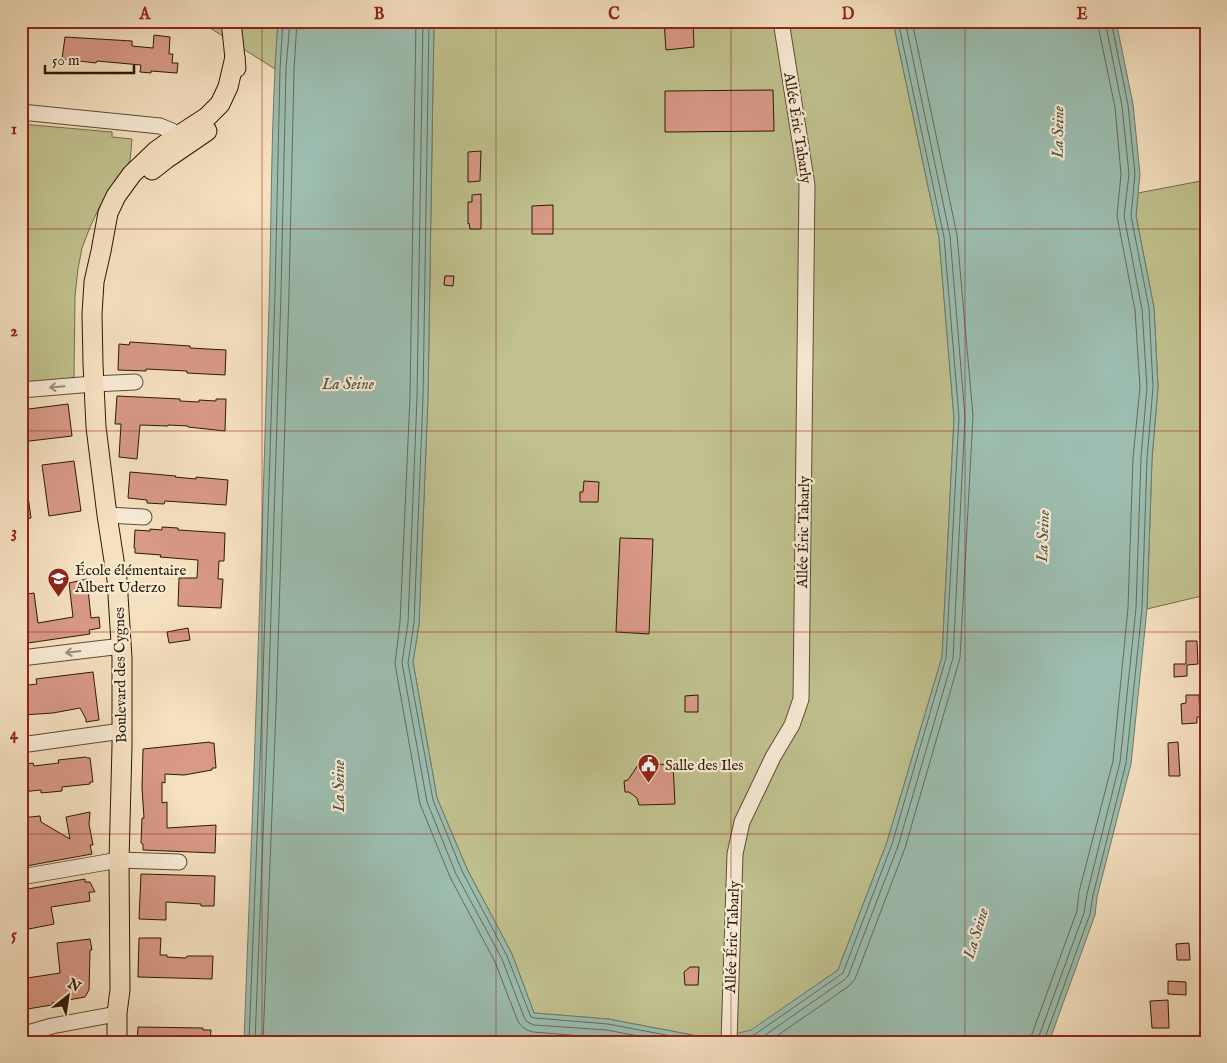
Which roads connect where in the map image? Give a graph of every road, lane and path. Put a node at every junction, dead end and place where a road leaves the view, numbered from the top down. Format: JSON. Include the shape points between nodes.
{"nodes":[{"id":1,"x":231,"y":21,"type":"edge"},
{"id":2,"x":781,"y":21,"type":"edge"},
{"id":3,"x":21,"y":112,"type":"edge"},
{"id":4,"x":148,"y":126,"type":"junction"},
{"id":5,"x":176,"y":145,"type":"junction"},
{"id":6,"x":150,"y":156,"type":"junction"},
{"id":7,"x":101,"y":251,"type":"junction"},
{"id":8,"x":135,"y":382,"type":"dead end"},
{"id":9,"x":93,"y":384,"type":"junction"},
{"id":10,"x":21,"y":390,"type":"edge"},
{"id":11,"x":107,"y":515,"type":"junction"},
{"id":12,"x":144,"y":517,"type":"dead end"},
{"id":13,"x":122,"y":646,"type":"junction"},
{"id":14,"x":21,"y":658,"type":"edge"},
{"id":15,"x":122,"y":731,"type":"junction"},
{"id":16,"x":21,"y":745,"type":"edge"},
{"id":17,"x":119,"y":860,"type":"junction"},
{"id":18,"x":179,"y":862,"type":"dead end"},
{"id":19,"x":21,"y":877,"type":"edge"},
{"id":20,"x":117,"y":1016,"type":"junction"},
{"id":21,"x":21,"y":1035,"type":"edge"},
{"id":22,"x":729,"y":1036,"type":"edge"},
{"id":23,"x":117,"y":1042,"type":"edge"}],
"edges":[{"from":1,"to":5,"type":"main road","name":"Boulevard des Cygnes","via":[[236,82],[227,111],[214,126]]},
{"from":2,"to":22,"type":"street","name":"Allée Éric Tabarly","via":[[807,185],[801,699],[792,724],[742,822],[735,854]]},
{"from":3,"to":4,"type":"street"},
{"from":4,"to":5,"type":"street","via":[[172,131]]},
{"from":4,"to":6,"type":"street","via":[[154,141]]},
{"from":5,"to":6,"type":"main road","name":"Boulevard des Cygnes"},
{"from":5,"to":7,"type":"main road","name":"Boulevard des Cygnes","via":[[141,182],[122,209]]},
{"from":6,"to":7,"type":"main road","name":"Boulevard des Cygnes","via":[[116,196],[108,212]]},
{"from":7,"to":9,"type":"main road","name":"Boulevard des Cygnes","via":[[93,294]]},
{"from":8,"to":9,"type":"street"},
{"from":9,"to":10,"type":"street","one_way":true},
{"from":9,"to":11,"type":"main road","name":"Boulevard des Cygnes"},
{"from":11,"to":12,"type":"street"},
{"from":11,"to":13,"type":"main road","name":"Boulevard des Cygnes","via":[[117,580]]},
{"from":13,"to":14,"type":"street","one_way":true},
{"from":13,"to":15,"type":"main road","name":"Boulevard des Cygnes"},
{"from":15,"to":16,"type":"street"},
{"from":15,"to":17,"type":"main road","name":"Boulevard des Cygnes"},
{"from":17,"to":18,"type":"street"},
{"from":17,"to":19,"type":"street"},
{"from":17,"to":20,"type":"main road","name":"Boulevard des Cygnes","via":[[120,990]]},
{"from":20,"to":21,"type":"street","via":[[61,1024]]},
{"from":20,"to":23,"type":"main road","name":"Boulevard des Cygnes"}]}
